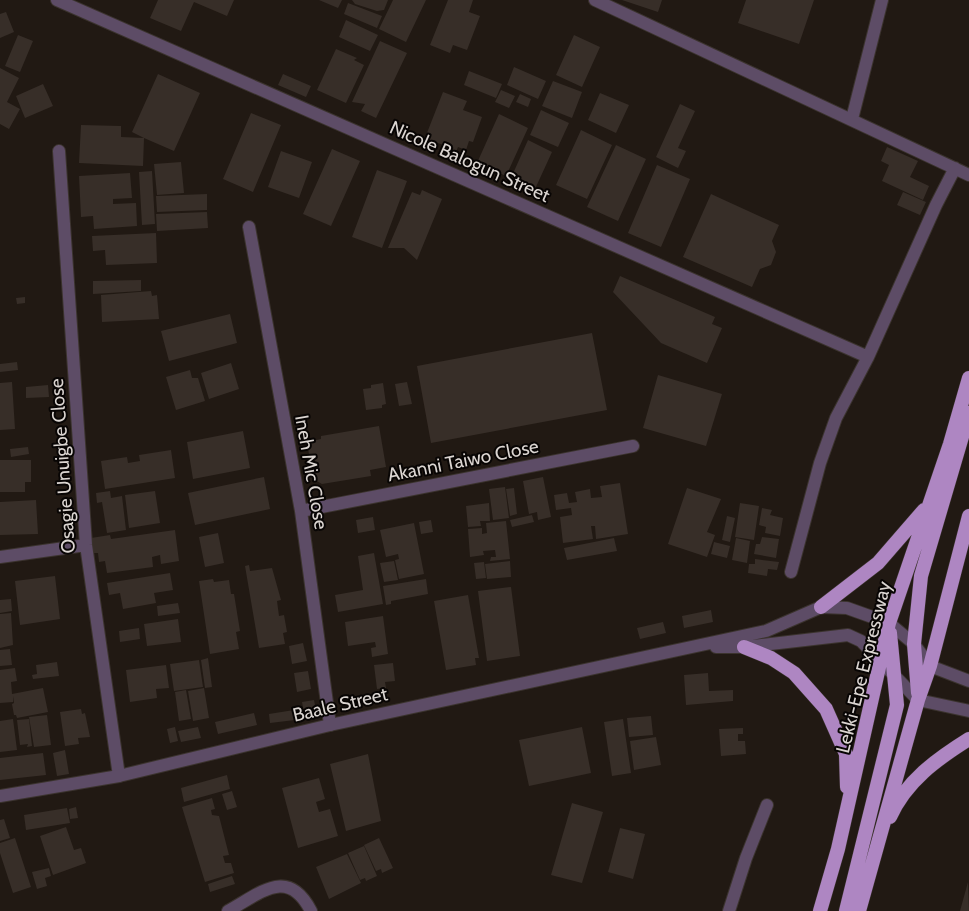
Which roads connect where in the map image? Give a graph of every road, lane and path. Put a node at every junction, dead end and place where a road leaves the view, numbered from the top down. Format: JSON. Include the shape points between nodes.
{"nodes":[{"id":1,"x":57,"y":0,"type":"edge"},
{"id":2,"x":595,"y":0,"type":"edge"},
{"id":3,"x":882,"y":0,"type":"edge"},
{"id":4,"x":852,"y":119,"type":"junction"},
{"id":5,"x":59,"y":151,"type":"dead end"},
{"id":6,"x":955,"y":168,"type":"junction"},
{"id":7,"x":969,"y":174,"type":"edge"},
{"id":8,"x":249,"y":227,"type":"dead end"},
{"id":9,"x":868,"y":357,"type":"junction"},
{"id":10,"x":969,"y":378,"type":"edge"},
{"id":11,"x":969,"y":414,"type":"edge"},
{"id":12,"x":950,"y":444,"type":"junction"},
{"id":13,"x":633,"y":446,"type":"dead end"},
{"id":14,"x":301,"y":511,"type":"junction"},
{"id":15,"x":969,"y":516,"type":"edge"},
{"id":16,"x":86,"y":546,"type":"junction"},
{"id":17,"x":0,"y":558,"type":"edge"},
{"id":18,"x":791,"y":572,"type":"dead end"},
{"id":19,"x":821,"y":607,"type":"junction"},
{"id":20,"x":889,"y":623,"type":"junction"},
{"id":21,"x":914,"y":644,"type":"junction"},
{"id":22,"x":689,"y":647,"type":"junction"},
{"id":23,"x":744,"y":647,"type":"junction"},
{"id":24,"x":880,"y":660,"type":"junction"},
{"id":25,"x":930,"y":666,"type":"junction"},
{"id":26,"x":895,"y":676,"type":"junction"},
{"id":27,"x":969,"y":681,"type":"edge"},
{"id":28,"x":918,"y":700,"type":"junction"},
{"id":29,"x":969,"y":711,"type":"edge"},
{"id":30,"x":330,"y":725,"type":"junction"},
{"id":31,"x":969,"y":738,"type":"edge"},
{"id":32,"x":119,"y":776,"type":"junction"},
{"id":33,"x":0,"y":796,"type":"edge"},
{"id":34,"x":766,"y":805,"type":"dead end"},
{"id":35,"x":838,"y":849,"type":"junction"},
{"id":36,"x":876,"y":850,"type":"junction"},
{"id":37,"x":228,"y":911,"type":"edge"},
{"id":38,"x":311,"y":911,"type":"edge"},
{"id":39,"x":729,"y":911,"type":"edge"},
{"id":40,"x":820,"y":911,"type":"edge"},
{"id":41,"x":846,"y":911,"type":"edge"},
{"id":42,"x":859,"y":911,"type":"edge"}],
"edges":[{"from":1,"to":9,"type":"street","name":"Nicole Balogun Street"},
{"from":2,"to":4,"type":"street"},
{"from":3,"to":4,"type":"street"},
{"from":4,"to":6,"type":"street"},
{"from":5,"to":16,"type":"street","name":"Osagie Unuigbe Close"},
{"from":6,"to":7,"type":"street"},
{"from":6,"to":9,"type":"street"},
{"from":8,"to":14,"type":"street","name":"Ineh Mic Close"},
{"from":9,"to":18,"type":"street","via":[[836,418],[820,463]]},
{"from":10,"to":12,"type":"highway","name":"Lekki-Epe Expressway"},
{"from":11,"to":21,"type":"highway","via":[[922,576]]},
{"from":12,"to":19,"type":"highway","via":[[925,508],[905,534],[878,563]]},
{"from":12,"to":20,"type":"highway","name":"Lekki-Epe Expressway"},
{"from":13,"to":14,"type":"street","name":"Akanni Taiwo Close"},
{"from":14,"to":30,"type":"street","name":"Ineh Mic Close"},
{"from":15,"to":25,"type":"highway"},
{"from":16,"to":17,"type":"street"},
{"from":16,"to":32,"type":"street","name":"Osagie Unuigbe Close"},
{"from":19,"to":20,"type":"street","via":[[847,608]]},
{"from":19,"to":22,"type":"street","via":[[766,631]]},
{"from":20,"to":21,"type":"street"},
{"from":20,"to":24,"type":"highway","name":"Lekki-Epe Expressway"},
{"from":20,"to":26,"type":"highway"},
{"from":21,"to":25,"type":"street"},
{"from":21,"to":28,"type":"highway"},
{"from":22,"to":23,"type":"street"},
{"from":22,"to":30,"type":"street","name":"Baale Street"},
{"from":23,"to":24,"type":"street","via":[[848,635],[861,641]]},
{"from":23,"to":35,"type":"highway","via":[[771,658],[794,673],[826,709],[837,731],[846,754],[847,791]]},
{"from":24,"to":26,"type":"street"},
{"from":24,"to":35,"type":"highway","name":"Lekki-Epe Expressway"},
{"from":25,"to":27,"type":"street"},
{"from":25,"to":28,"type":"highway"},
{"from":26,"to":28,"type":"street"},
{"from":26,"to":41,"type":"highway","via":[[897,705]]},
{"from":28,"to":29,"type":"street"},
{"from":28,"to":36,"type":"highway"},
{"from":30,"to":32,"type":"street","name":"Baale Street"},
{"from":31,"to":36,"type":"highway","via":[[913,781],[893,811]]},
{"from":32,"to":33,"type":"street","name":"Baale Street"},
{"from":34,"to":39,"type":"street"},
{"from":35,"to":40,"type":"highway","name":"Lekki-Epe Expressway"},
{"from":36,"to":42,"type":"highway"},
{"from":37,"to":38,"type":"street","via":[[282,885],[294,888],[304,897]]}]}
